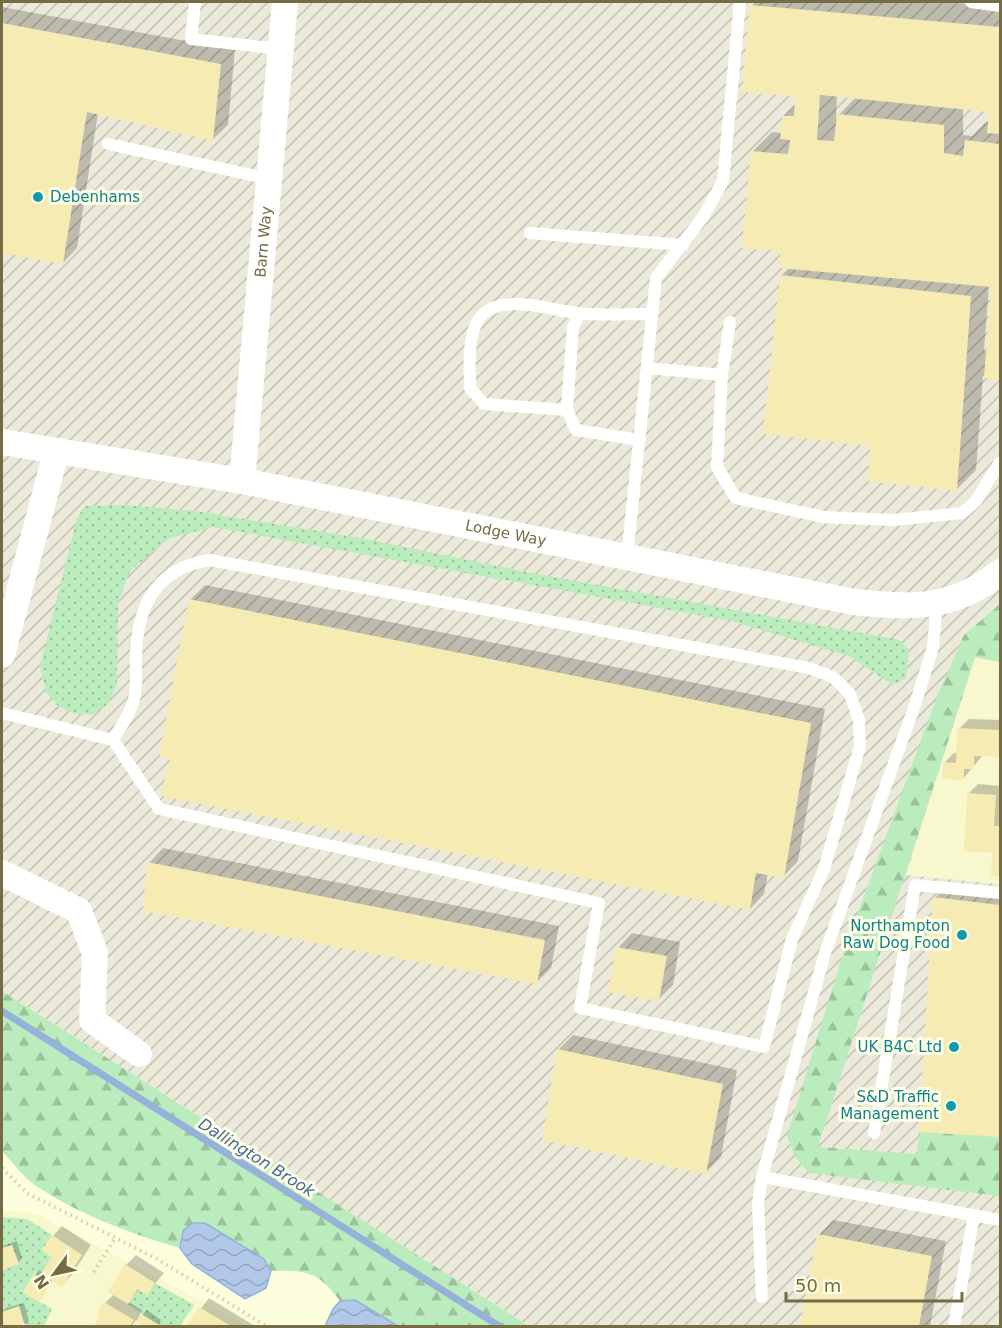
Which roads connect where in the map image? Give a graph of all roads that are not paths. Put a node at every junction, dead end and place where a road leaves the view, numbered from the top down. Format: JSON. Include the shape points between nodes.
{"nodes":[{"id":1,"x":195,"y":2,"type":"edge"},
{"id":2,"x":285,"y":2,"type":"edge"},
{"id":3,"x":740,"y":2,"type":"edge"},
{"id":4,"x":971,"y":2,"type":"edge"},
{"id":5,"x":1000,"y":6,"type":"edge"},
{"id":6,"x":281,"y":49,"type":"junction"},
{"id":7,"x":108,"y":144,"type":"dead end"},
{"id":8,"x":270,"y":179,"type":"junction"},
{"id":9,"x":530,"y":233,"type":"dead end"},
{"id":10,"x":683,"y":245,"type":"junction"},
{"id":11,"x":579,"y":314,"type":"junction"},
{"id":12,"x":651,"y":314,"type":"junction"},
{"id":13,"x":730,"y":322,"type":"dead end"},
{"id":14,"x":648,"y":368,"type":"junction"},
{"id":15,"x":722,"y":375,"type":"junction"},
{"id":16,"x":567,"y":411,"type":"junction"},
{"id":17,"x":640,"y":440,"type":"junction"},
{"id":18,"x":2,"y":442,"type":"edge"},
{"id":19,"x":56,"y":453,"type":"junction"},
{"id":20,"x":1000,"y":462,"type":"edge"},
{"id":21,"x":242,"y":481,"type":"junction"},
{"id":22,"x":627,"y":558,"type":"junction"},
{"id":23,"x":1000,"y":572,"type":"edge"},
{"id":24,"x":937,"y":604,"type":"junction"},
{"id":25,"x":2,"y":655,"type":"edge"},
{"id":26,"x":2,"y":713,"type":"edge"},
{"id":27,"x":113,"y":740,"type":"junction"},
{"id":28,"x":2,"y":873,"type":"edge"},
{"id":29,"x":1000,"y":893,"type":"edge"},
{"id":30,"x":139,"y":1054,"type":"dead end"},
{"id":31,"x":874,"y":1133,"type":"dead end"},
{"id":32,"x":762,"y":1177,"type":"junction"},
{"id":33,"x":974,"y":1215,"type":"junction"},
{"id":34,"x":1000,"y":1220,"type":"edge"},
{"id":35,"x":762,"y":1298,"type":"dead end"},
{"id":36,"x":954,"y":1326,"type":"edge"}],
"edges":[{"from":1,"to":6,"type":"lane","via":[[191,39]]},
{"from":2,"to":6,"type":"street","name":"Barn Way"},
{"from":3,"to":10,"type":"lane","via":[[723,181]]},
{"from":4,"to":5,"type":"lane"},
{"from":6,"to":8,"type":"street","name":"Barn Way"},
{"from":7,"to":8,"type":"lane"},
{"from":8,"to":21,"type":"street","name":"Barn Way"},
{"from":9,"to":10,"type":"lane"},
{"from":10,"to":12,"type":"lane","via":[[656,278]]},
{"from":11,"to":12,"type":"lane"},
{"from":11,"to":16,"type":"lane","via":[[573,327]]},
{"from":11,"to":16,"type":"lane","via":[[527,304],[494,306],[476,323],[470,345],[470,388],[484,404]]},
{"from":12,"to":14,"type":"lane"},
{"from":13,"to":15,"type":"lane"},
{"from":14,"to":15,"type":"lane"},
{"from":14,"to":17,"type":"lane"},
{"from":15,"to":20,"type":"lane","via":[[717,467],[736,498],[823,517],[894,520],[962,513],[976,501]]},
{"from":16,"to":17,"type":"lane","via":[[576,430]]},
{"from":17,"to":22,"type":"lane"},
{"from":18,"to":19,"type":"street","name":"Lodge Way"},
{"from":19,"to":21,"type":"street","name":"Lodge Way"},
{"from":19,"to":25,"type":"street"},
{"from":21,"to":22,"type":"street","name":"Lodge Way"},
{"from":22,"to":24,"type":"street","name":"Lodge Way","via":[[854,602],[906,607]]},
{"from":23,"to":24,"type":"street","name":"Lodge Way","via":[[964,595]]},
{"from":24,"to":32,"type":"lane","via":[[933,647],[825,953]]},
{"from":26,"to":27,"type":"lane"},
{"from":27,"to":27,"type":"lane","via":[[159,809],[599,903],[580,1008],[764,1047],[792,939],[824,869],[860,746],[859,720],[850,694],[832,676],[809,668],[210,560],[190,563],[172,573],[156,586],[146,602],[138,627],[133,704]]},
{"from":28,"to":30,"type":"street","via":[[79,911],[95,953],[92,1020]]},
{"from":29,"to":31,"type":"lane","via":[[915,885]]},
{"from":32,"to":33,"type":"lane"},
{"from":32,"to":35,"type":"lane"},
{"from":33,"to":34,"type":"lane"},
{"from":33,"to":36,"type":"lane"}]}
